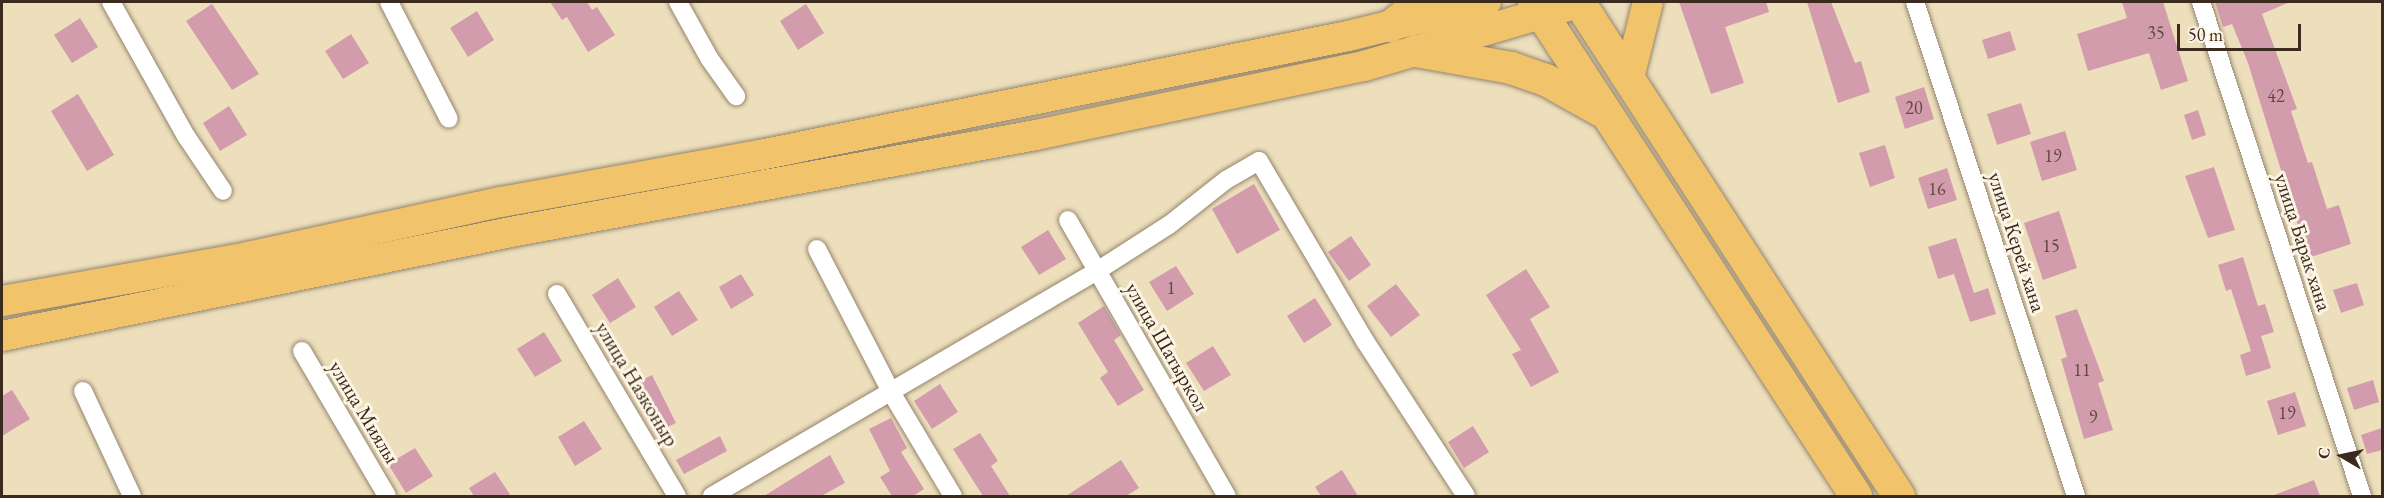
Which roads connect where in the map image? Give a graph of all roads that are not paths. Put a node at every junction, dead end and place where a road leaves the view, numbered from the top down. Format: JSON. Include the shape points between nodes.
{"nodes":[{"id":1,"x":111,"y":2,"type":"edge"},
{"id":2,"x":389,"y":2,"type":"edge"},
{"id":3,"x":678,"y":2,"type":"edge"},
{"id":4,"x":1422,"y":2,"type":"edge"},
{"id":5,"x":1486,"y":2,"type":"edge"},
{"id":6,"x":1580,"y":2,"type":"edge"},
{"id":7,"x":1648,"y":2,"type":"edge"},
{"id":8,"x":1915,"y":2,"type":"edge"},
{"id":9,"x":2201,"y":2,"type":"edge"},
{"id":10,"x":1537,"y":7,"type":"edge"},
{"id":11,"x":1391,"y":26,"type":"junction"},
{"id":12,"x":1416,"y":51,"type":"junction"},
{"id":13,"x":1629,"y":78,"type":"junction"},
{"id":14,"x":736,"y":96,"type":"dead end"},
{"id":15,"x":1609,"y":117,"type":"junction"},
{"id":16,"x":449,"y":119,"type":"dead end"},
{"id":17,"x":223,"y":191,"type":"dead end"},
{"id":18,"x":1068,"y":220,"type":"dead end"},
{"id":19,"x":817,"y":249,"type":"dead end"},
{"id":20,"x":1096,"y":271,"type":"junction"},
{"id":21,"x":557,"y":294,"type":"dead end"},
{"id":22,"x":2,"y":300,"type":"edge"},
{"id":23,"x":2,"y":336,"type":"edge"},
{"id":24,"x":302,"y":351,"type":"dead end"},
{"id":25,"x":83,"y":391,"type":"dead end"},
{"id":26,"x":891,"y":392,"type":"junction"},
{"id":27,"x":132,"y":496,"type":"edge"},
{"id":28,"x":387,"y":496,"type":"edge"},
{"id":29,"x":677,"y":496,"type":"edge"},
{"id":30,"x":712,"y":496,"type":"edge"},
{"id":31,"x":953,"y":496,"type":"edge"},
{"id":32,"x":1227,"y":496,"type":"edge"},
{"id":33,"x":1466,"y":496,"type":"edge"},
{"id":34,"x":1856,"y":496,"type":"edge"},
{"id":35,"x":1899,"y":496,"type":"edge"},
{"id":36,"x":2076,"y":496,"type":"edge"},
{"id":37,"x":2362,"y":496,"type":"edge"}],
"edges":[{"from":1,"to":17,"type":"street","via":[[186,136]]},
{"from":2,"to":16,"type":"street"},
{"from":3,"to":14,"type":"street","via":[[709,58]]},
{"from":4,"to":11,"type":"highway"},
{"from":5,"to":11,"type":"main road"},
{"from":6,"to":10,"type":"main road"},
{"from":6,"to":13,"type":"highway"},
{"from":7,"to":13,"type":"main road"},
{"from":8,"to":36,"type":"street","name":"улица Керей хана"},
{"from":9,"to":37,"type":"street","name":"улица Барак хана"},
{"from":10,"to":12,"type":"main road"},
{"from":10,"to":15,"type":"highway"},
{"from":11,"to":22,"type":"main road","via":[[760,156],[501,202],[248,257]]},
{"from":12,"to":15,"type":"highway","via":[[1511,68],[1555,85]]},
{"from":12,"to":23,"type":"main road","via":[[1364,66],[1036,135],[516,231]]},
{"from":13,"to":35,"type":"highway"},
{"from":15,"to":34,"type":"highway"},
{"from":18,"to":20,"type":"street","name":"улица Шатыркол"},
{"from":19,"to":26,"type":"street"},
{"from":20,"to":26,"type":"street"},
{"from":20,"to":32,"type":"street","name":"улица Шатыркол"},
{"from":20,"to":33,"type":"street","via":[[1259,161],[1365,341]]},
{"from":21,"to":29,"type":"street","name":"улица Назконыр"},
{"from":24,"to":28,"type":"street","name":"улица Миялы"},
{"from":25,"to":27,"type":"street"},
{"from":26,"to":30,"type":"street"},
{"from":26,"to":31,"type":"street"}]}
